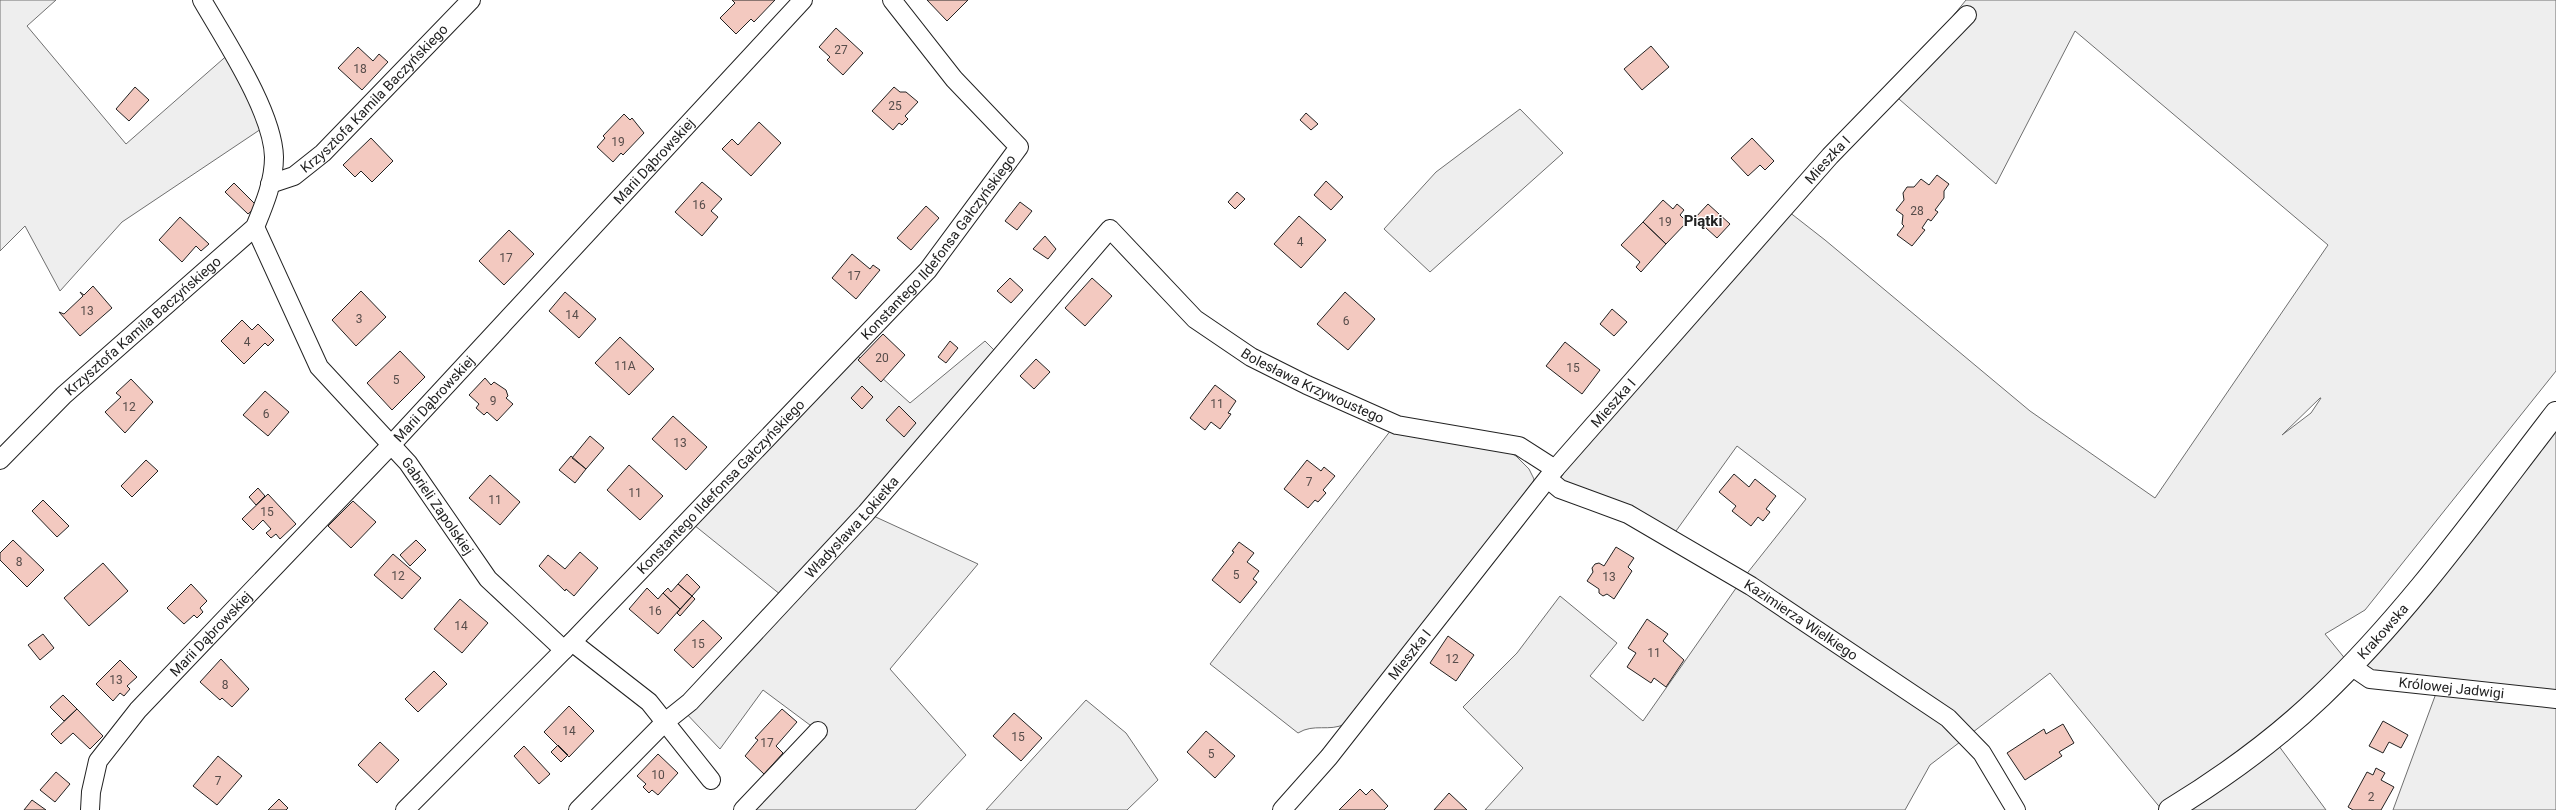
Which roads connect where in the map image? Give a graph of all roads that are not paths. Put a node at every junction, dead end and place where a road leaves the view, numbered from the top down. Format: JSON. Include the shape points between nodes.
{"nodes":[{"id":1,"x":202,"y":0,"type":"edge"},
{"id":2,"x":471,"y":0,"type":"edge"},
{"id":3,"x":803,"y":0,"type":"edge"},
{"id":4,"x":892,"y":0,"type":"edge"},
{"id":5,"x":1966,"y":15,"type":"dead end"},
{"id":6,"x":270,"y":184,"type":"junction"},
{"id":7,"x":255,"y":227,"type":"junction"},
{"id":8,"x":1110,"y":229,"type":"joint"},
{"id":9,"x":2556,"y":413,"type":"edge"},
{"id":10,"x":391,"y":445,"type":"junction"},
{"id":11,"x":0,"y":460,"type":"edge"},
{"id":12,"x":1552,"y":474,"type":"junction"},
{"id":13,"x":568,"y":646,"type":"junction"},
{"id":14,"x":2351,"y":666,"type":"junction"},
{"id":15,"x":2556,"y":699,"type":"edge"},
{"id":16,"x":665,"y":722,"type":"junction"},
{"id":17,"x":818,"y":731,"type":"dead end"},
{"id":18,"x":711,"y":780,"type":"dead end"},
{"id":19,"x":90,"y":810,"type":"edge"},
{"id":20,"x":405,"y":810,"type":"edge"},
{"id":21,"x":578,"y":810,"type":"edge"},
{"id":22,"x":743,"y":810,"type":"edge"},
{"id":23,"x":1282,"y":810,"type":"edge"},
{"id":24,"x":2016,"y":810,"type":"edge"},
{"id":25,"x":2170,"y":810,"type":"edge"}],
"edges":[{"from":1,"to":6,"type":"street","name":"Krzysztofa Kamila Baczyńskiego","via":[[258,99],[274,156]]},
{"from":2,"to":6,"type":"street","name":"Krzysztofa Kamila Baczyńskiego","via":[[323,153],[294,176]]},
{"from":3,"to":10,"type":"street","name":"Marii Dąbrowskiej"},
{"from":4,"to":13,"type":"street","name":"Konstantego Ildefonsa Gałczyńskiego","via":[[954,79],[1019,147],[928,270]]},
{"from":5,"to":12,"type":"street","name":"Mieszka I","via":[[1830,156]]},
{"from":6,"to":7,"type":"street","name":"Krzysztofa Kamila Baczyńskiego","via":[[269,193]]},
{"from":7,"to":10,"type":"street","name":"Gabrieli Zapolskiej","via":[[319,367]]},
{"from":7,"to":11,"type":"street","name":"Krzysztofa Kamila Baczyńskiego","via":[[64,395]]},
{"from":8,"to":12,"type":"street","name":"Bolesława Krzywoustego","via":[[1195,319],[1251,357],[1306,385],[1397,425],[1519,446]]},
{"from":8,"to":16,"type":"street","name":"Władysława Łokietka","via":[[866,513],[690,702]]},
{"from":9,"to":14,"type":"main road","name":"Krakowska","via":[[2449,552]]},
{"from":10,"to":13,"type":"street","name":"Gabrieli Zapolskiej","via":[[408,463],[488,579]]},
{"from":10,"to":19,"type":"street","name":"Marii Dąbrowskiej","via":[[138,710],[98,761],[90,792]]},
{"from":12,"to":23,"type":"street","name":"Mieszka I","via":[[1329,757]]},
{"from":12,"to":24,"type":"street","name":"Kazimierza Wielkiego","via":[[1560,488],[1628,514],[1751,586],[1948,718],[1982,753]]},
{"from":13,"to":16,"type":"street","name":"Gabrieli Zapolskiej","via":[[648,702]]},
{"from":13,"to":20,"type":"street","name":"Konstantego Ildefonsa Gałczyńskiego"},
{"from":14,"to":15,"type":"street","name":"Królowej Jadwigi","via":[[2370,679]]},
{"from":14,"to":25,"type":"main road","name":"Krakowska","via":[[2273,738]]},
{"from":16,"to":18,"type":"street","name":"Gabrieli Zapolskiej"},
{"from":16,"to":21,"type":"street","name":"Władysława Łokietka"},
{"from":17,"to":22,"type":"street"}]}
